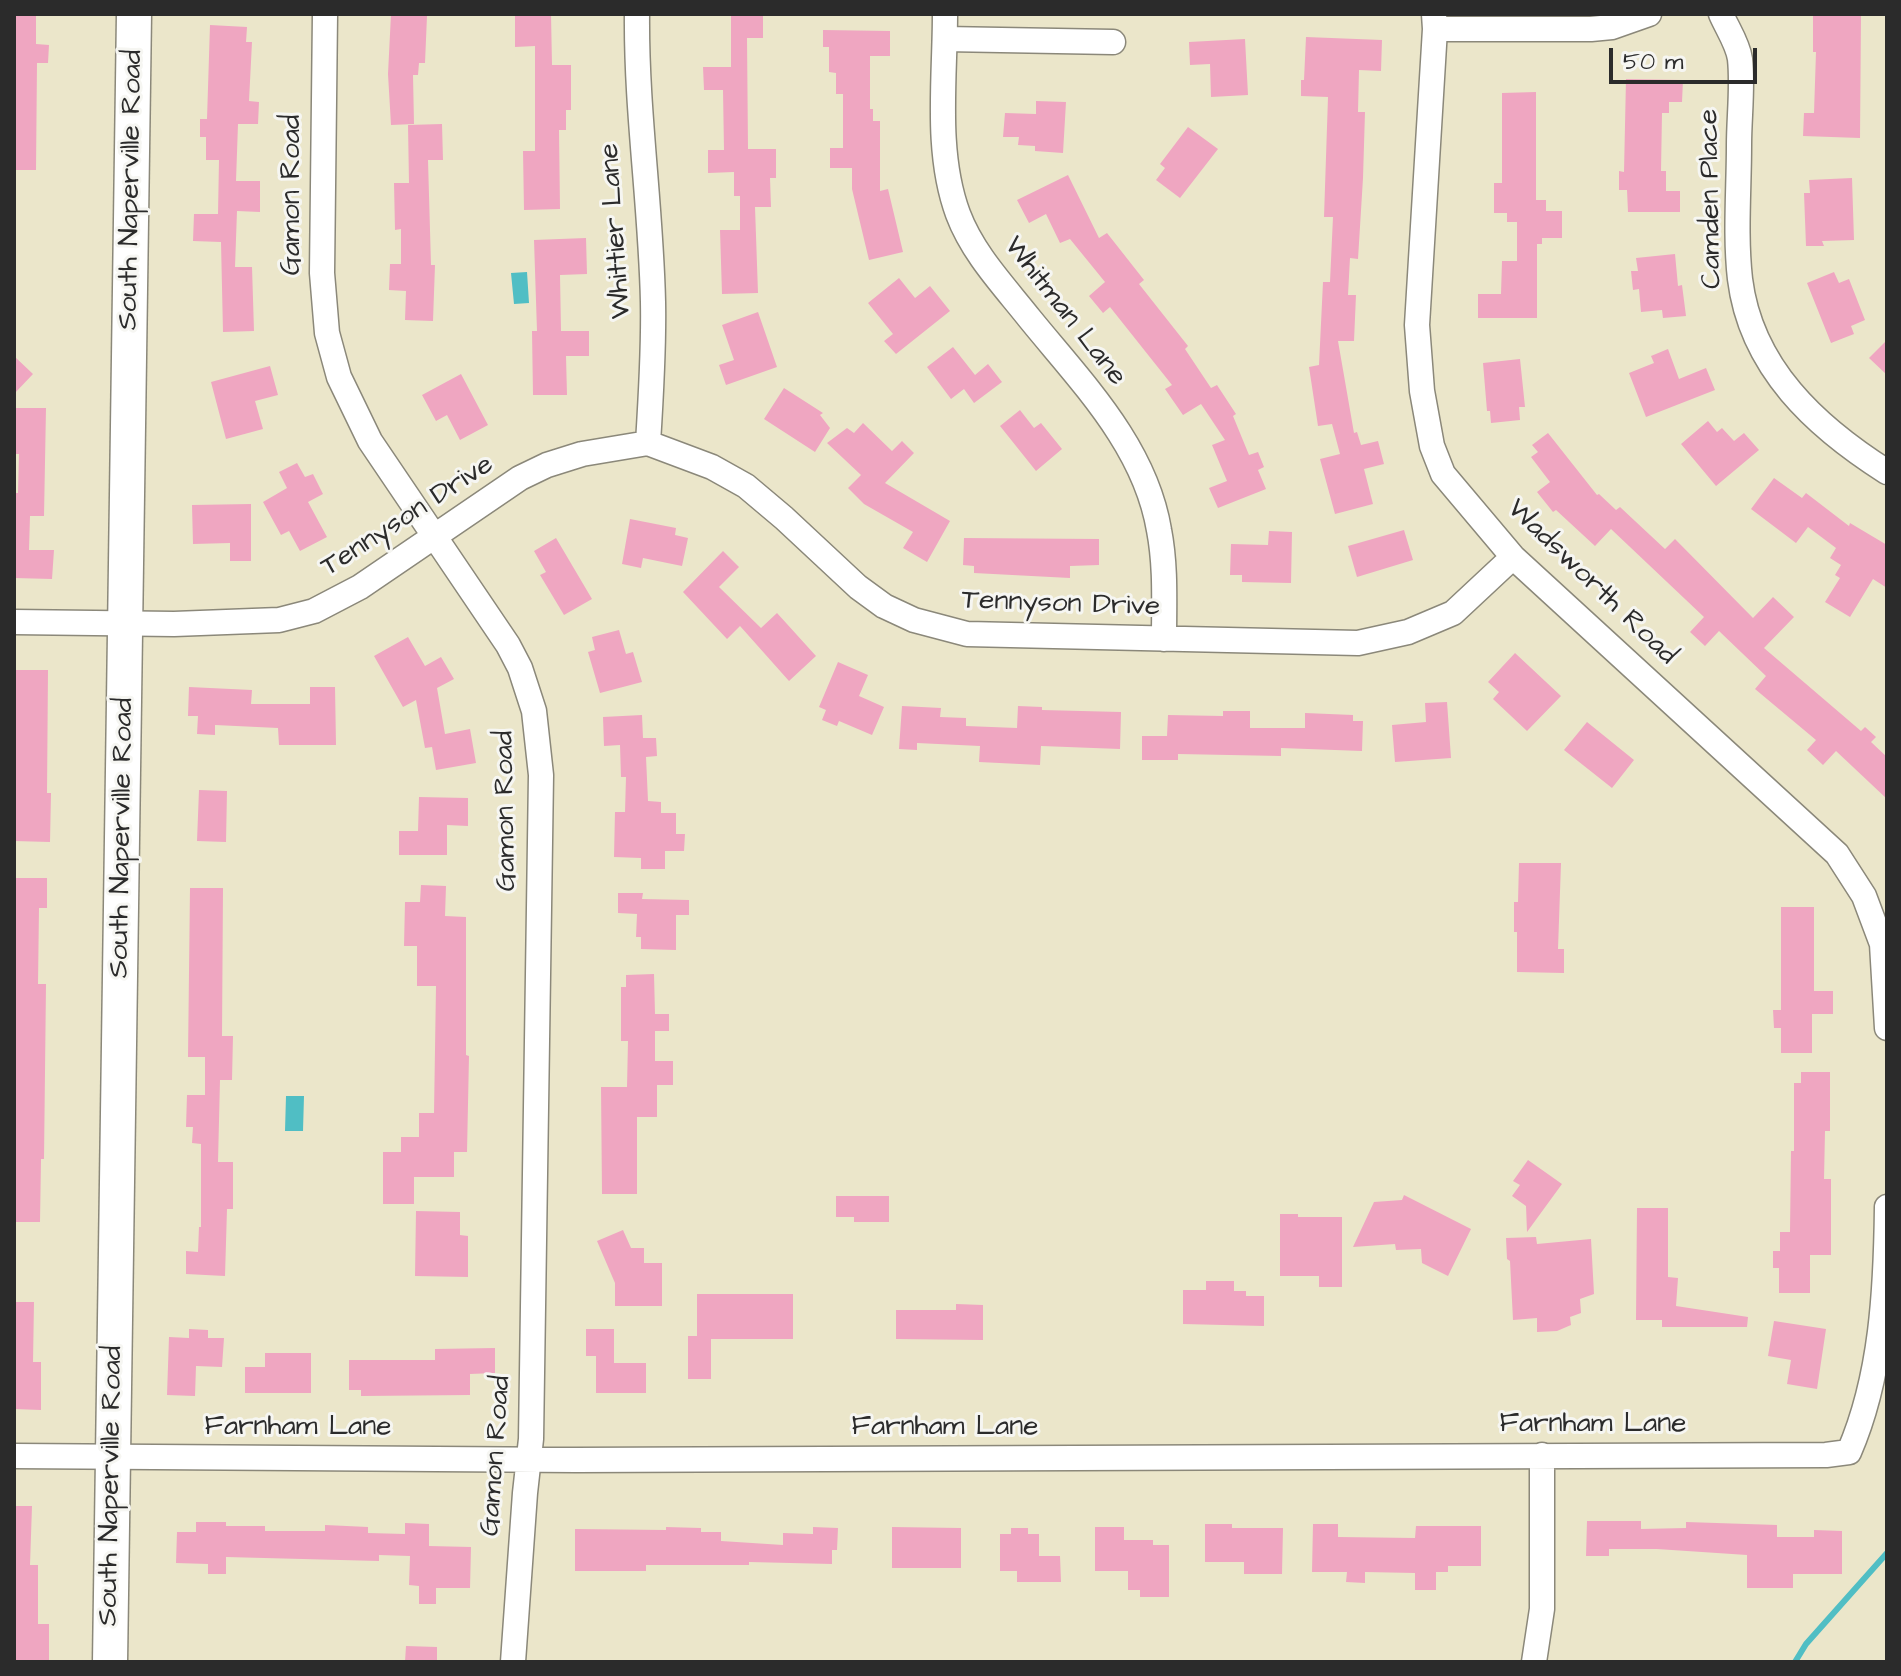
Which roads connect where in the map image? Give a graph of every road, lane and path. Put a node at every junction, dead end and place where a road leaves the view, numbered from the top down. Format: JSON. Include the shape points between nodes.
{"nodes":[{"id":1,"x":134,"y":14,"type":"edge"},
{"id":2,"x":325,"y":14,"type":"edge"},
{"id":3,"x":637,"y":14,"type":"edge"},
{"id":4,"x":945,"y":14,"type":"edge"},
{"id":5,"x":1649,"y":14,"type":"edge"},
{"id":6,"x":1721,"y":14,"type":"edge"},
{"id":7,"x":1434,"y":21,"type":"edge"},
{"id":8,"x":945,"y":39,"type":"junction"},
{"id":9,"x":1113,"y":42,"type":"dead end"},
{"id":10,"x":648,"y":443,"type":"junction"},
{"id":11,"x":1887,"y":472,"type":"edge"},
{"id":12,"x":436,"y":535,"type":"junction"},
{"id":13,"x":1513,"y":557,"type":"junction"},
{"id":14,"x":14,"y":622,"type":"edge"},
{"id":15,"x":126,"y":624,"type":"junction"},
{"id":16,"x":1164,"y":639,"type":"junction"},
{"id":17,"x":1887,"y":1028,"type":"edge"},
{"id":18,"x":1887,"y":1207,"type":"edge"},
{"id":19,"x":1542,"y":1455,"type":"junction"},
{"id":20,"x":14,"y":1456,"type":"edge"},
{"id":21,"x":111,"y":1457,"type":"junction"},
{"id":22,"x":528,"y":1460,"type":"junction"},
{"id":23,"x":110,"y":1662,"type":"edge"},
{"id":24,"x":513,"y":1662,"type":"edge"},
{"id":25,"x":1534,"y":1662,"type":"edge"}],
"edges":[{"from":1,"to":15,"type":"main road","name":"South Naperville Road"},
{"from":2,"to":12,"type":"street","name":"Gamon Road","via":[[322,273],[327,333],[358,420]]},
{"from":3,"to":10,"type":"street","name":"Whittier Lane","via":[[653,301]]},
{"from":4,"to":8,"type":"street","name":"Whitman Lane"},
{"from":5,"to":7,"type":"street","via":[[1591,29]]},
{"from":6,"to":11,"type":"street","name":"Camden Place","via":[[1740,56],[1738,247],[1743,293],[1755,333],[1798,403]]},
{"from":7,"to":13,"type":"street","name":"Wadsworth Road","via":[[1417,325],[1422,391],[1443,474]]},
{"from":8,"to":9,"type":"street"},
{"from":8,"to":16,"type":"street","name":"Whitman Lane","via":[[946,164],[959,217],[992,272],[1103,409],[1134,456],[1159,528]]},
{"from":10,"to":12,"type":"street","name":"Tennyson Drive","via":[[547,465]]},
{"from":10,"to":16,"type":"street","name":"Tennyson Drive","via":[[746,486],[858,587],[914,620],[983,636]]},
{"from":12,"to":15,"type":"street","name":"Tennyson Drive","via":[[336,601],[293,618]]},
{"from":12,"to":22,"type":"street","name":"Gamon Road","via":[[520,668],[540,751]]},
{"from":13,"to":16,"type":"street","name":"Tennyson Drive","via":[[1453,613],[1393,637],[1358,643]]},
{"from":13,"to":17,"type":"street","name":"Wadsworth Road","via":[[1837,854],[1864,896],[1882,944]]},
{"from":14,"to":15,"type":"street","name":"Tennyson Drive"},
{"from":15,"to":21,"type":"main road","name":"South Naperville Road"},
{"from":18,"to":19,"type":"street","name":"Farnham Lane","via":[[1878,1344],[1860,1427],[1849,1452]]},
{"from":19,"to":22,"type":"street","name":"Farnham Lane"},
{"from":19,"to":25,"type":"street","via":[[1542,1609]]},
{"from":20,"to":21,"type":"street","name":"Farnham Lane"},
{"from":21,"to":22,"type":"street","name":"Farnham Lane"},
{"from":21,"to":23,"type":"main road","name":"South Naperville Road"},
{"from":22,"to":24,"type":"street","name":"Gamon Road"}]}
